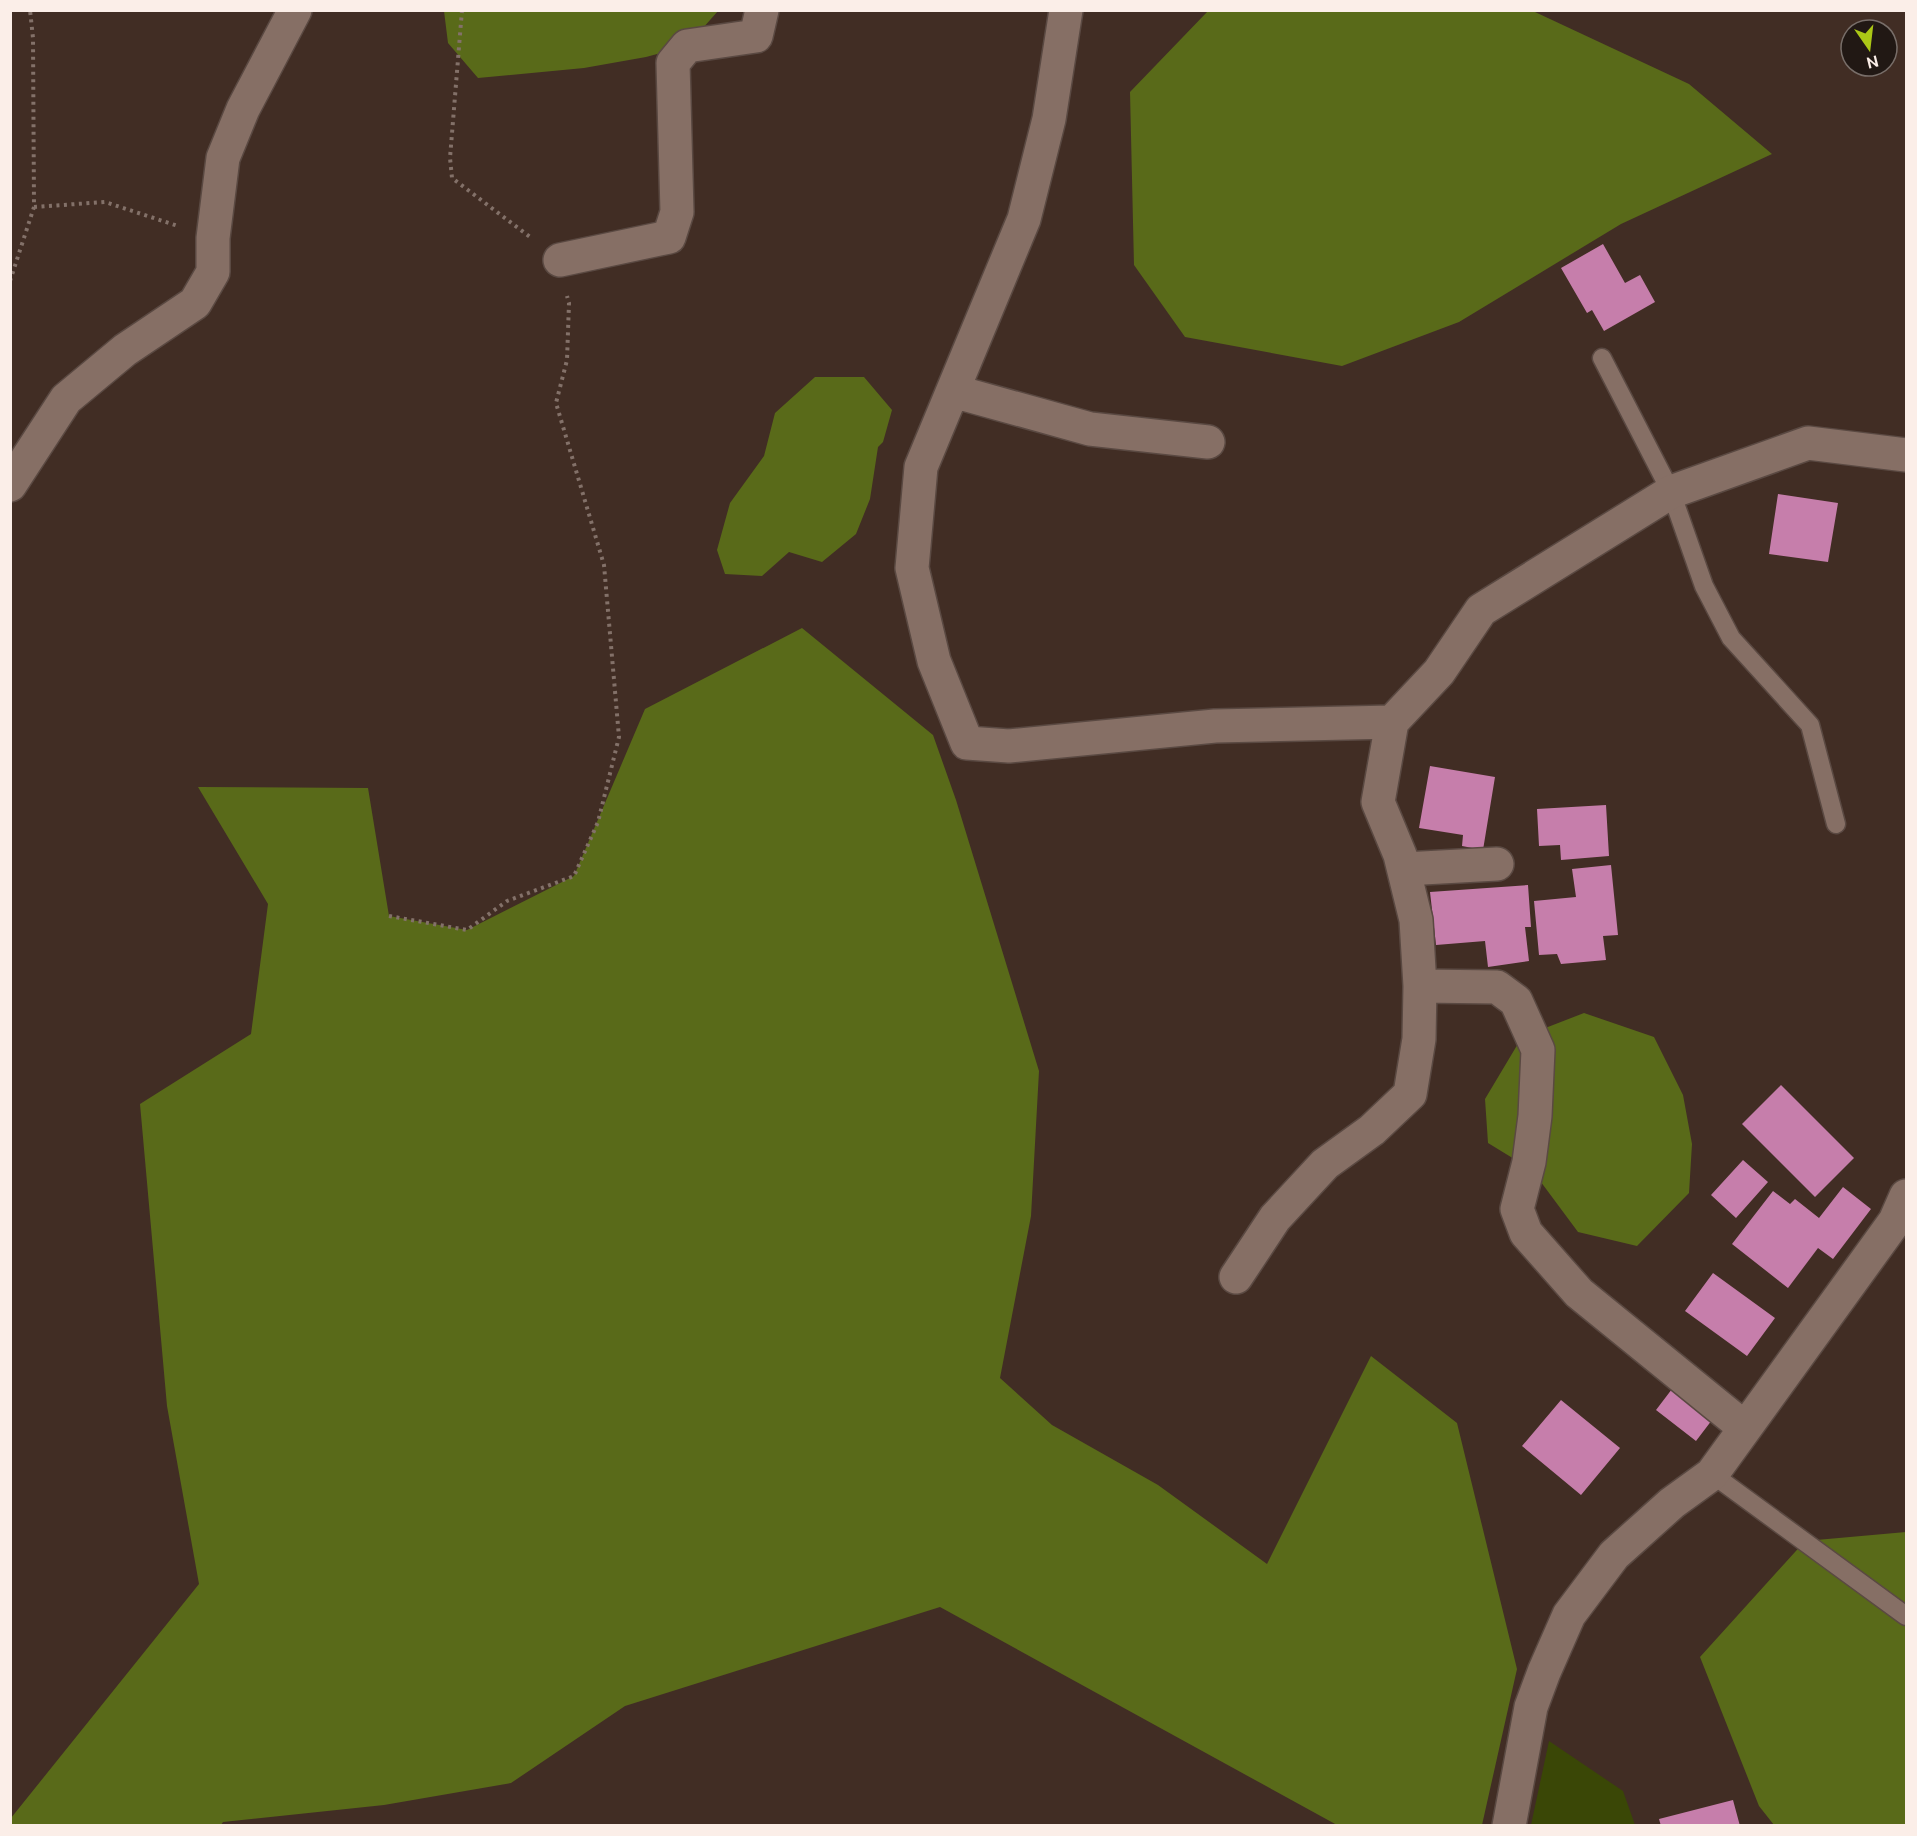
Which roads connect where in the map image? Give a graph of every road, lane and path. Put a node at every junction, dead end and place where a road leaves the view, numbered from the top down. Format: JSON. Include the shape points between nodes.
{"nodes":[{"id":1,"x":30,"y":10,"type":"edge"},
{"id":2,"x":295,"y":10,"type":"edge"},
{"id":3,"x":462,"y":10,"type":"edge"},
{"id":4,"x":762,"y":10,"type":"edge"},
{"id":5,"x":1066,"y":10,"type":"edge"},
{"id":6,"x":34,"y":207,"type":"junction"},
{"id":7,"x":213,"y":238,"type":"junction"},
{"id":8,"x":560,"y":260,"type":"junction"},
{"id":9,"x":10,"y":281,"type":"edge"},
{"id":10,"x":1602,"y":358,"type":"dead end"},
{"id":11,"x":952,"y":391,"type":"junction"},
{"id":12,"x":1208,"y":442,"type":"dead end"},
{"id":13,"x":1906,"y":455,"type":"edge"},
{"id":14,"x":10,"y":485,"type":"edge"},
{"id":15,"x":1671,"y":492,"type":"junction"},
{"id":16,"x":1392,"y":722,"type":"junction"},
{"id":17,"x":1836,"y":824,"type":"dead end"},
{"id":18,"x":1497,"y":864,"type":"dead end"},
{"id":19,"x":1404,"y":869,"type":"junction"},
{"id":20,"x":389,"y":916,"type":"dead end"},
{"id":21,"x":1420,"y":986,"type":"junction"},
{"id":22,"x":1906,"y":1196,"type":"edge"},
{"id":23,"x":1236,"y":1277,"type":"dead end"},
{"id":24,"x":1746,"y":1428,"type":"junction"},
{"id":25,"x":1712,"y":1474,"type":"junction"},
{"id":26,"x":1906,"y":1616,"type":"edge"},
{"id":27,"x":1509,"y":1826,"type":"edge"}],
"edges":[{"from":1,"to":6,"type":"path"},
{"from":2,"to":7,"type":"street","via":[[243,109],[223,158]]},
{"from":3,"to":8,"type":"path","via":[[450,158],[452,178]]},
{"from":4,"to":8,"type":"street","via":[[756,36],[687,46],[674,63],[677,212],[669,237]]},
{"from":5,"to":11,"type":"street","via":[[1049,119],[1024,219]]},
{"from":6,"to":7,"type":"path","via":[[105,202]]},
{"from":6,"to":9,"type":"path"},
{"from":7,"to":14,"type":"street","via":[[213,272],[195,303],[125,350],[66,399]]},
{"from":8,"to":20,"type":"path","via":[[569,303],[567,360],[556,403],[604,565],[619,737],[598,822],[574,876],[507,901],[467,930]]},
{"from":10,"to":15,"type":"lane"},
{"from":11,"to":12,"type":"street","via":[[1090,429]]},
{"from":11,"to":16,"type":"street","via":[[921,467],[912,568],[934,661],[967,743],[1009,746],[1215,726]]},
{"from":13,"to":15,"type":"street","via":[[1808,442]]},
{"from":15,"to":16,"type":"street","via":[[1481,610],[1439,672]]},
{"from":15,"to":17,"type":"lane","via":[[1704,586],[1731,638],[1810,725]]},
{"from":16,"to":19,"type":"street","via":[[1378,802]]},
{"from":18,"to":19,"type":"street"},
{"from":19,"to":21,"type":"street","via":[[1416,920]]},
{"from":21,"to":23,"type":"street","via":[[1419,1039],[1410,1094],[1372,1130],[1325,1164],[1275,1218]]},
{"from":21,"to":24,"type":"street","via":[[1497,987],[1516,1001],[1538,1050],[1529,1162],[1517,1209],[1526,1233],[1579,1293]]},
{"from":22,"to":24,"type":"street","via":[[1895,1221]]},
{"from":24,"to":25,"type":"street"},
{"from":25,"to":26,"type":"lane"},
{"from":25,"to":27,"type":"street","via":[[1672,1503],[1614,1555],[1569,1615],[1531,1707]]}]}
